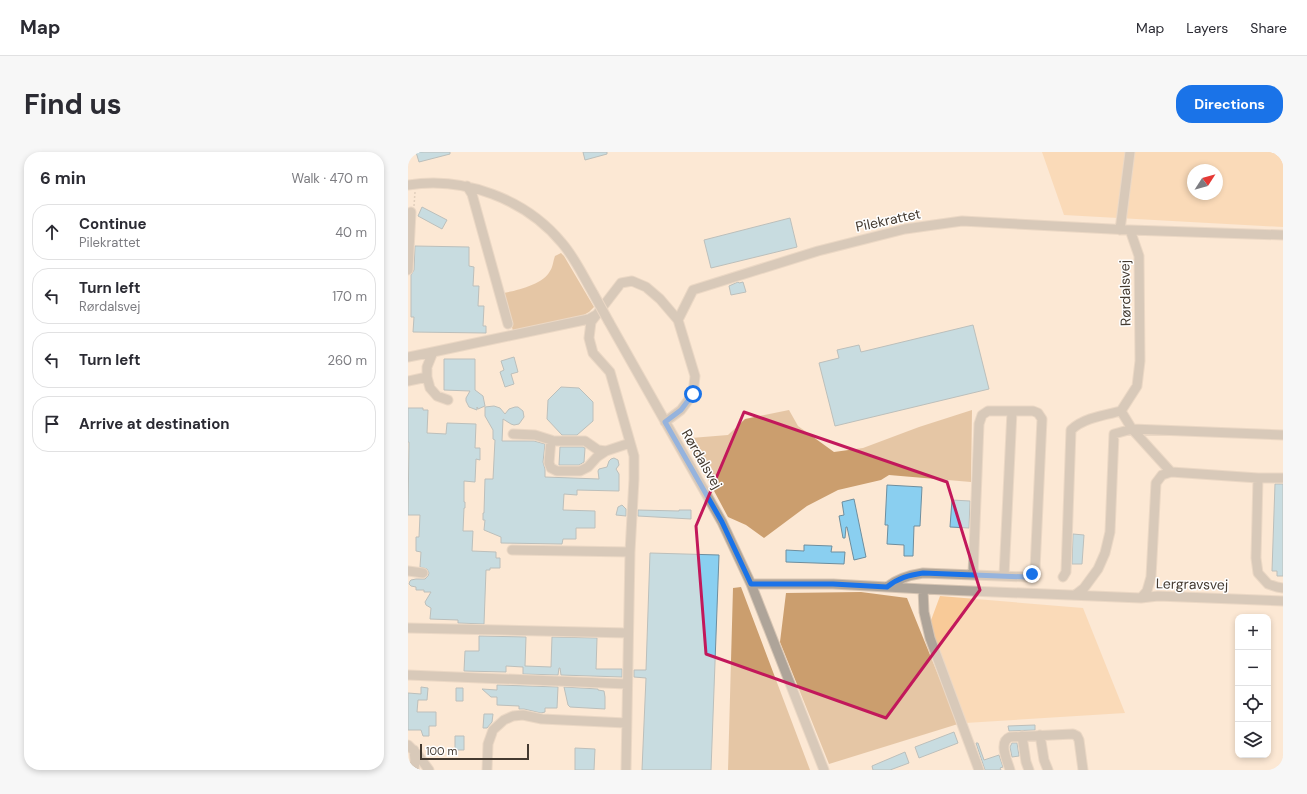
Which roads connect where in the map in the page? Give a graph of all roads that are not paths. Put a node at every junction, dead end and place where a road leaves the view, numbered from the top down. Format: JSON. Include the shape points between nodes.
{"nodes":[{"id":1,"x":1130,"y":152,"type":"edge"},
{"id":2,"x":412,"y":184,"type":"edge"},
{"id":3,"x":467,"y":186,"type":"junction"},
{"id":4,"x":411,"y":212,"type":"road end"},
{"id":5,"x":1120,"y":230,"type":"junction"},
{"id":6,"x":1130,"y":230,"type":"junction"},
{"id":7,"x":1283,"y":235,"type":"edge"},
{"id":8,"x":408,"y":270,"type":"edge"},
{"id":9,"x":597,"y":314,"type":"junction"},
{"id":10,"x":678,"y":320,"type":"junction"},
{"id":11,"x":508,"y":324,"type":"dead end"},
{"id":12,"x":434,"y":352,"type":"junction"},
{"id":13,"x":408,"y":357,"type":"edge"},
{"id":14,"x":427,"y":377,"type":"junction"},
{"id":15,"x":408,"y":381,"type":"edge"},
{"id":16,"x":448,"y":400,"type":"dead end"},
{"id":17,"x":1012,"y":411,"type":"junction"},
{"id":18,"x":1121,"y":411,"type":"junction"},
{"id":19,"x":665,"y":422,"type":"junction"},
{"id":20,"x":1132,"y":429,"type":"junction"},
{"id":21,"x":513,"y":434,"type":"dead end"},
{"id":22,"x":1283,"y":435,"type":"edge"},
{"id":23,"x":550,"y":440,"type":"junction"},
{"id":24,"x":630,"y":444,"type":"junction"},
{"id":25,"x":606,"y":451,"type":"junction"},
{"id":26,"x":1171,"y":472,"type":"junction"},
{"id":27,"x":1258,"y":478,"type":"junction"},
{"id":28,"x":1283,"y":478,"type":"edge"},
{"id":29,"x":512,"y":550,"type":"dead end"},
{"id":30,"x":630,"y":552,"type":"junction"},
{"id":31,"x":408,"y":571,"type":"edge"},
{"id":32,"x":423,"y":573,"type":"dead end"},
{"id":33,"x":973,"y":575,"type":"junction"},
{"id":34,"x":1004,"y":576,"type":"junction"},
{"id":35,"x":1063,"y":577,"type":"dead end"},
{"id":36,"x":751,"y":584,"type":"junction"},
{"id":37,"x":887,"y":587,"type":"junction"},
{"id":38,"x":1283,"y":588,"type":"edge"},
{"id":39,"x":923,"y":589,"type":"junction"},
{"id":40,"x":1075,"y":596,"type":"junction"},
{"id":41,"x":1141,"y":598,"type":"junction"},
{"id":42,"x":1283,"y":602,"type":"edge"},
{"id":43,"x":408,"y":628,"type":"edge"},
{"id":44,"x":628,"y":633,"type":"junction"},
{"id":45,"x":408,"y":675,"type":"edge"},
{"id":46,"x":627,"y":684,"type":"junction"},
{"id":47,"x":626,"y":723,"type":"junction"},
{"id":48,"x":1040,"y":735,"type":"junction"},
{"id":49,"x":1022,"y":736,"type":"junction"},
{"id":50,"x":411,"y":748,"type":"edge"},
{"id":51,"x":1028,"y":766,"type":"edge"},
{"id":52,"x":1009,"y":768,"type":"edge"},
{"id":53,"x":414,"y":770,"type":"edge"},
{"id":54,"x":429,"y":770,"type":"edge"},
{"id":55,"x":487,"y":770,"type":"edge"},
{"id":56,"x":626,"y":770,"type":"edge"},
{"id":57,"x":824,"y":770,"type":"edge"},
{"id":58,"x":979,"y":770,"type":"edge"},
{"id":59,"x":1048,"y":770,"type":"edge"},
{"id":60,"x":1083,"y":770,"type":"edge"}],
"edges":[{"from":1,"to":5,"type":"street"},
{"from":2,"to":3,"type":"street","name":"Rørdalsvej","via":[[440,183]]},
{"from":3,"to":11,"type":"street","via":[[472,194]]},
{"from":3,"to":19,"type":"street","name":"Rørdalsvej","bridge":true,"via":[[513,203],[536,217],[555,234],[572,256]]},
{"from":4,"to":8,"type":"street"},
{"from":5,"to":6,"type":"street","name":"Pilekrattet"},
{"from":5,"to":10,"type":"street","name":"Pilekrattet","via":[[962,221],[905,229],[818,251],[693,290]]},
{"from":6,"to":7,"type":"street"},
{"from":6,"to":18,"type":"street","name":"Rørdalsvej","via":[[1139,256],[1140,360],[1137,386]]},
{"from":9,"to":10,"type":"street","via":[[621,283],[632,281],[646,287]]},
{"from":9,"to":12,"type":"street","via":[[589,318]]},
{"from":9,"to":24,"type":"street","via":[[591,322],[589,338],[593,353],[610,372]]},
{"from":10,"to":19,"type":"street","via":[[695,376],[693,394],[681,410]]},
{"from":12,"to":13,"type":"street"},
{"from":12,"to":14,"type":"street","via":[[427,367]]},
{"from":14,"to":15,"type":"street"},
{"from":14,"to":16,"type":"street","via":[[436,396]]},
{"from":17,"to":33,"type":"street","via":[[988,411],[982,415],[979,424]]},
{"from":17,"to":34,"type":"street"},
{"from":17,"to":34,"type":"street","via":[[1034,411],[1042,419],[1036,561],[1035,569],[1027,577]]},
{"from":18,"to":20,"type":"street"},
{"from":18,"to":35,"type":"street","via":[[1077,425],[1072,430],[1066,572]]},
{"from":19,"to":36,"type":"street","name":"Rørdalsvej","via":[[722,522]]},
{"from":20,"to":22,"type":"street"},
{"from":20,"to":26,"type":"street"},
{"from":20,"to":40,"type":"street","via":[[1114,434],[1110,532],[1105,553],[1098,568]]},
{"from":21,"to":23,"type":"street","via":[[535,435]]},
{"from":23,"to":25,"type":"street","via":[[585,441],[598,450]]},
{"from":23,"to":25,"type":"street","via":[[549,463],[556,471],[580,471]]},
{"from":24,"to":25,"type":"street"},
{"from":24,"to":30,"type":"street","via":[[634,456]]},
{"from":26,"to":27,"type":"street"},
{"from":26,"to":41,"type":"street","name":"Lergravsvej","via":[[1162,475],[1156,483],[1151,577]]},
{"from":27,"to":28,"type":"street"},
{"from":27,"to":38,"type":"street","via":[[1258,573],[1268,584]]},
{"from":29,"to":30,"type":"street"},
{"from":30,"to":44,"type":"street"},
{"from":31,"to":32,"type":"street"},
{"from":33,"to":34,"type":"street"},
{"from":33,"to":37,"type":"street","via":[[915,574],[896,580]]},
{"from":36,"to":37,"type":"street"},
{"from":36,"to":57,"type":"street","name":"Rørdalsvej"},
{"from":37,"to":39,"type":"street"},
{"from":39,"to":40,"type":"street"},
{"from":39,"to":58,"type":"street","via":[[924,612],[930,638]]},
{"from":40,"to":41,"type":"street"},
{"from":41,"to":42,"type":"street","name":"Lergravsvej","via":[[1158,596]]},
{"from":43,"to":44,"type":"street"},
{"from":44,"to":46,"type":"street"},
{"from":45,"to":46,"type":"street"},
{"from":46,"to":47,"type":"street"},
{"from":47,"to":55,"type":"street","via":[[513,716],[493,730],[488,744]]},
{"from":47,"to":56,"type":"street"},
{"from":48,"to":49,"type":"street"},
{"from":48,"to":59,"type":"street"},
{"from":48,"to":60,"type":"street","via":[[1077,736]]},
{"from":49,"to":51,"type":"street"},
{"from":49,"to":52,"type":"street","via":[[1006,738],[1004,742]]},
{"from":50,"to":53,"type":"street","via":[[415,760]]},
{"from":50,"to":54,"type":"street"},
{"from":51,"to":52,"type":"street"}]}
